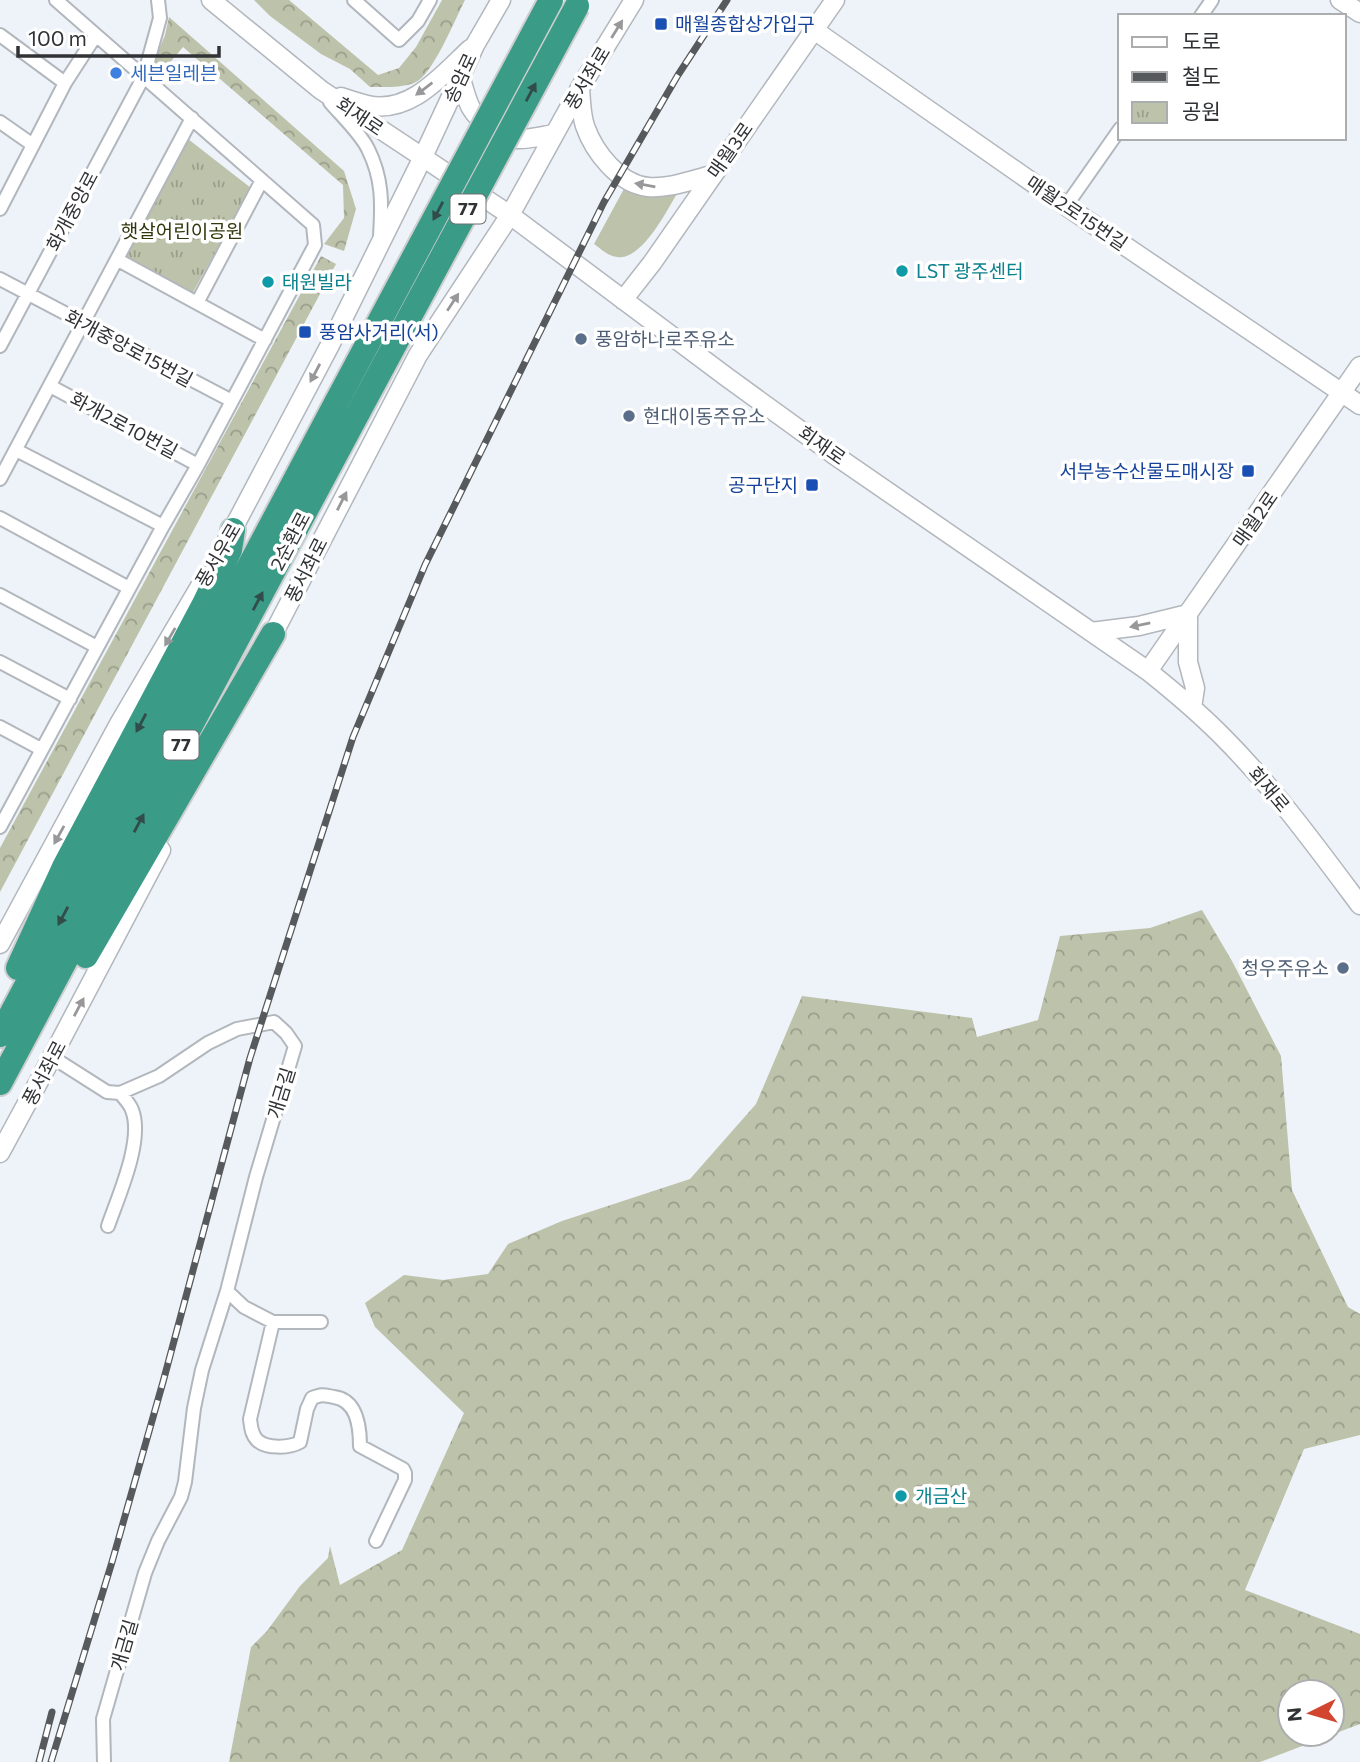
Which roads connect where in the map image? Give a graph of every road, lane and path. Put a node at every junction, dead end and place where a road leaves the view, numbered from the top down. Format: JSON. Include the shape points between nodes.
{"nodes":[{"id":1,"x":56,"y":0,"type":"edge"},
{"id":2,"x":158,"y":0,"type":"edge"},
{"id":3,"x":211,"y":0,"type":"edge"},
{"id":4,"x":354,"y":0,"type":"edge"},
{"id":5,"x":430,"y":0,"type":"edge"},
{"id":6,"x":501,"y":0,"type":"edge"},
{"id":7,"x":551,"y":0,"type":"edge"},
{"id":8,"x":634,"y":0,"type":"edge"},
{"id":9,"x":835,"y":0,"type":"edge"},
{"id":10,"x":1340,"y":0,"type":"edge"},
{"id":11,"x":579,"y":3,"type":"edge"},
{"id":12,"x":1360,"y":13,"type":"edge"},
{"id":13,"x":814,"y":30,"type":"junction"},
{"id":14,"x":0,"y":35,"type":"edge"},
{"id":15,"x":96,"y":35,"type":"junction"},
{"id":16,"x":475,"y":44,"type":"junction"},
{"id":17,"x":144,"y":76,"type":"junction"},
{"id":18,"x":460,"y":77,"type":"junction"},
{"id":19,"x":65,"y":83,"type":"junction"},
{"id":20,"x":580,"y":88,"type":"junction"},
{"id":21,"x":321,"y":90,"type":"junction"},
{"id":22,"x":192,"y":118,"type":"junction"},
{"id":23,"x":0,"y":122,"type":"edge"},
{"id":24,"x":1118,"y":132,"type":"edge"},
{"id":25,"x":554,"y":134,"type":"junction"},
{"id":26,"x":33,"y":145,"type":"junction"},
{"id":27,"x":422,"y":159,"type":"junction"},
{"id":28,"x":712,"y":176,"type":"junction"},
{"id":29,"x":262,"y":180,"type":"junction"},
{"id":30,"x":1,"y":203,"type":"edge"},
{"id":31,"x":1066,"y":206,"type":"junction"},
{"id":32,"x":510,"y":215,"type":"junction"},
{"id":33,"x":379,"y":246,"type":"junction"},
{"id":34,"x":118,"y":260,"type":"junction"},
{"id":35,"x":0,"y":279,"type":"edge"},
{"id":36,"x":28,"y":294,"type":"junction"},
{"id":37,"x":623,"y":300,"type":"junction"},
{"id":38,"x":197,"y":303,"type":"junction"},
{"id":39,"x":83,"y":324,"type":"junction"},
{"id":40,"x":265,"y":340,"type":"junction"},
{"id":41,"x":0,"y":346,"type":"edge"},
{"id":42,"x":1360,"y":366,"type":"edge"},
{"id":43,"x":50,"y":386,"type":"junction"},
{"id":44,"x":1342,"y":392,"type":"junction"},
{"id":45,"x":232,"y":401,"type":"junction"},
{"id":46,"x":1360,"y":405,"type":"edge"},
{"id":47,"x":348,"y":406,"type":"junction"},
{"id":48,"x":16,"y":450,"type":"junction"},
{"id":49,"x":198,"y":465,"type":"junction"},
{"id":50,"x":0,"y":479,"type":"edge"},
{"id":51,"x":0,"y":518,"type":"edge"},
{"id":52,"x":163,"y":526,"type":"junction"},
{"id":53,"x":233,"y":530,"type":"junction"},
{"id":54,"x":129,"y":588,"type":"junction"},
{"id":55,"x":0,"y":595,"type":"edge"},
{"id":56,"x":1188,"y":614,"type":"junction"},
{"id":57,"x":1091,"y":632,"type":"junction"},
{"id":58,"x":274,"y":634,"type":"junction"},
{"id":59,"x":97,"y":647,"type":"junction"},
{"id":60,"x":0,"y":662,"type":"edge"},
{"id":61,"x":1148,"y":671,"type":"junction"},
{"id":62,"x":71,"y":699,"type":"junction"},
{"id":63,"x":1192,"y":708,"type":"junction"},
{"id":64,"x":0,"y":727,"type":"edge"},
{"id":65,"x":41,"y":749,"type":"junction"},
{"id":66,"x":4,"y":811,"type":"edge"},
{"id":67,"x":0,"y":827,"type":"edge"},
{"id":68,"x":1360,"y":905,"type":"edge"},
{"id":69,"x":0,"y":943,"type":"edge"},
{"id":70,"x":0,"y":1006,"type":"edge"},
{"id":71,"x":0,"y":1035,"type":"edge"},
{"id":72,"x":52,"y":1058,"type":"junction"},
{"id":73,"x":1,"y":1081,"type":"edge"},
{"id":74,"x":120,"y":1093,"type":"junction"},
{"id":75,"x":0,"y":1153,"type":"edge"},
{"id":76,"x":108,"y":1226,"type":"dead end"},
{"id":77,"x":227,"y":1290,"type":"junction"},
{"id":78,"x":321,"y":1321,"type":"dead end"},
{"id":79,"x":273,"y":1322,"type":"junction"},
{"id":80,"x":376,"y":1541,"type":"dead end"},
{"id":81,"x":104,"y":1762,"type":"edge"}],
"edges":[{"from":1,"to":15,"type":"street"},
{"from":2,"to":17,"type":"street","name":"화개중앙로","via":[[160,18]]},
{"from":3,"to":21,"type":"street","name":"회재로"},
{"from":4,"to":5,"type":"street","via":[[399,40]]},
{"from":6,"to":16,"type":"street","name":"송암로"},
{"from":7,"to":47,"type":"highway","name":"2순환로","number":"77","one_way":true,"bridge":true},
{"from":20,"to":8,"type":"street","name":"풍서좌로","one_way":true},
{"from":9,"to":13,"type":"street","name":"매월3로"},
{"from":10,"to":12,"type":"street"},
{"from":47,"to":11,"type":"highway","name":"2순환로","number":"77","one_way":true,"bridge":true},
{"from":13,"to":28,"type":"street","name":"매월3로"},
{"from":13,"to":31,"type":"street","name":"매월2로15번길"},
{"from":14,"to":19,"type":"street"},
{"from":15,"to":17,"type":"street"},
{"from":15,"to":19,"type":"street"},
{"from":16,"to":18,"type":"street","name":"송암로"},
{"from":16,"to":21,"type":"street","one_way":true,"via":[[422,93],[402,103],[369,106]]},
{"from":17,"to":22,"type":"street"},
{"from":17,"to":36,"type":"street","name":"화개중앙로"},
{"from":18,"to":25,"type":"street","via":[[471,108],[493,129],[516,139]]},
{"from":18,"to":27,"type":"street","name":"송암로"},
{"from":19,"to":26,"type":"street"},
{"from":20,"to":25,"type":"street","name":"풍서좌로"},
{"from":28,"to":20,"type":"street","one_way":true,"via":[[651,188],[626,179],[598,152],[589,135]]},
{"from":21,"to":27,"type":"street","name":"회재로"},
{"from":21,"to":33,"type":"street","via":[[368,148],[382,202]]},
{"from":22,"to":29,"type":"street"},
{"from":22,"to":34,"type":"street","name":"화개2로10번길"},
{"from":23,"to":26,"type":"street"},
{"from":24,"to":31,"type":"street"},
{"from":25,"to":32,"type":"street","name":"풍서좌로"},
{"from":26,"to":30,"type":"street"},
{"from":27,"to":32,"type":"street","name":"회재로"},
{"from":27,"to":33,"type":"street","name":"풍서우로"},
{"from":28,"to":37,"type":"street","name":"매월3로"},
{"from":29,"to":38,"type":"street"},
{"from":29,"to":40,"type":"street","via":[[313,225],[315,245]]},
{"from":31,"to":44,"type":"street","name":"매월2로15번길"},
{"from":32,"to":37,"type":"street","name":"회재로"},
{"from":58,"to":32,"type":"street","name":"풍서좌로","one_way":true,"via":[[418,355]]},
{"from":33,"to":53,"type":"street","name":"풍서우로","one_way":true},
{"from":34,"to":38,"type":"street"},
{"from":34,"to":39,"type":"street","name":"화개2로10번길"},
{"from":35,"to":36,"type":"street","name":"화개중앙로15번길"},
{"from":36,"to":39,"type":"street","name":"화개중앙로15번길"},
{"from":36,"to":41,"type":"street","name":"화개중앙로"},
{"from":37,"to":57,"type":"street","name":"회재로"},
{"from":38,"to":40,"type":"street"},
{"from":39,"to":43,"type":"street","name":"화개2로10번길"},
{"from":39,"to":45,"type":"street","name":"화개중앙로15번길"},
{"from":40,"to":45,"type":"street"},
{"from":42,"to":44,"type":"street","name":"매월2로"},
{"from":43,"to":48,"type":"street","name":"화개2로10번길"},
{"from":43,"to":49,"type":"street","name":"화개2로10번길"},
{"from":44,"to":46,"type":"street","name":"매월2로15번길"},
{"from":44,"to":56,"type":"street","name":"매월2로"},
{"from":45,"to":49,"type":"street"},
{"from":47,"to":71,"type":"highway","name":"2순환로","number":"77","one_way":true},
{"from":73,"to":47,"type":"highway","name":"2순환로","number":"77","one_way":true},
{"from":48,"to":50,"type":"street","name":"화개2로10번길"},
{"from":48,"to":52,"type":"street"},
{"from":49,"to":52,"type":"street"},
{"from":51,"to":54,"type":"street"},
{"from":52,"to":54,"type":"street"},
{"from":53,"to":69,"type":"street","name":"풍서우로","one_way":true,"via":[[120,722]]},
{"from":53,"to":70,"type":"highway","one_way":true,"via":[[230,551],[64,867]]},
{"from":54,"to":59,"type":"street"},
{"from":55,"to":59,"type":"street"},
{"from":56,"to":57,"type":"street","one_way":true},
{"from":56,"to":61,"type":"street","name":"매월2로"},
{"from":56,"to":63,"type":"street","via":[[1188,662],[1195,688]]},
{"from":57,"to":61,"type":"street","name":"회재로"},
{"from":72,"to":58,"type":"street","name":"풍서좌로","one_way":true},
{"from":58,"to":73,"type":"highway","via":[[55,1010]]},
{"from":59,"to":62,"type":"street"},
{"from":60,"to":62,"type":"street"},
{"from":61,"to":63,"type":"street","name":"회재로"},
{"from":62,"to":65,"type":"street"},
{"from":63,"to":68,"type":"street","name":"회재로","via":[[1284,806]]},
{"from":64,"to":65,"type":"street"},
{"from":65,"to":66,"type":"street"},
{"from":66,"to":67,"type":"street"},
{"from":72,"to":74,"type":"street","via":[[107,1091]]},
{"from":72,"to":75,"type":"street","name":"풍서좌로"},
{"from":74,"to":76,"type":"street","via":[[132,1109],[136,1128],[130,1163]]},
{"from":74,"to":77,"type":"street","name":"개금길","via":[[159,1076],[237,1029],[274,1022],[295,1046]]},
{"from":77,"to":79,"type":"street","via":[[244,1307]]},
{"from":77,"to":81,"type":"street","name":"개금길","via":[[202,1370],[181,1497],[145,1573],[103,1719]]},
{"from":78,"to":79,"type":"street"},
{"from":79,"to":80,"type":"street","via":[[250,1419],[254,1436],[259,1442],[293,1447],[300,1442],[312,1398],[323,1394],[343,1398],[356,1418],[360,1446],[405,1473]]}]}
